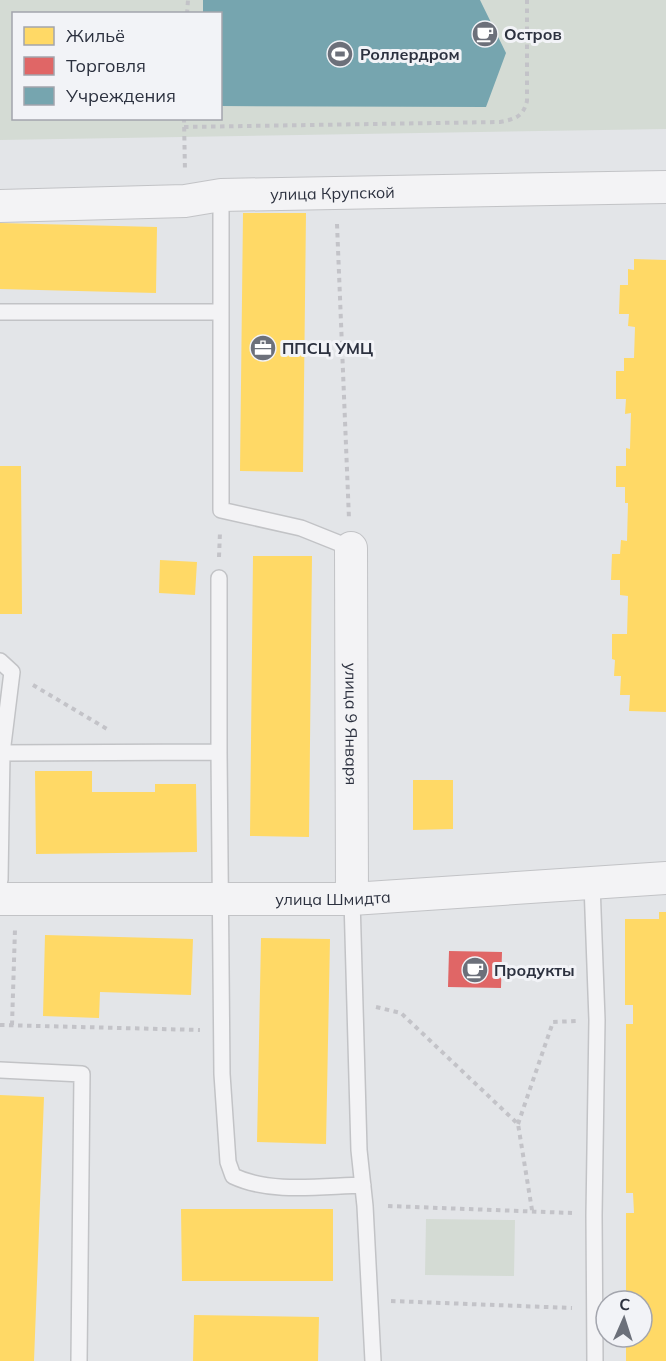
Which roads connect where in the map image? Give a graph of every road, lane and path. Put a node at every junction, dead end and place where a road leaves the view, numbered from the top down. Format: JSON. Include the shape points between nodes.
{"nodes":[{"id":1,"x":527,"y":0,"type":"edge"},
{"id":2,"x":184,"y":120,"type":"edge"},
{"id":3,"x":184,"y":127,"type":"junction"},
{"id":4,"x":666,"y":187,"type":"edge"},
{"id":5,"x":336,"y":193,"type":"junction"},
{"id":6,"x":221,"y":195,"type":"junction"},
{"id":7,"x":185,"y":201,"type":"junction"},
{"id":8,"x":0,"y":206,"type":"edge"},
{"id":9,"x":0,"y":312,"type":"edge"},
{"id":10,"x":221,"y":312,"type":"junction"},
{"id":11,"x":221,"y":510,"type":"junction"},
{"id":12,"x":351,"y":548,"type":"junction"},
{"id":13,"x":219,"y":578,"type":"joint"},
{"id":14,"x":0,"y":661,"type":"edge"},
{"id":15,"x":12,"y":672,"type":"junction"},
{"id":16,"x":144,"y":751,"type":"junction"},
{"id":17,"x":219,"y":752,"type":"junction"},
{"id":18,"x":1,"y":753,"type":"edge"},
{"id":19,"x":666,"y":878,"type":"edge"},
{"id":20,"x":591,"y":884,"type":"junction"},
{"id":21,"x":5,"y":893,"type":"edge"},
{"id":22,"x":220,"y":899,"type":"junction"},
{"id":23,"x":352,"y":899,"type":"junction"},
{"id":24,"x":355,"y":1002,"type":"junction"},
{"id":25,"x":597,"y":1020,"type":"junction"},
{"id":26,"x":0,"y":1025,"type":"edge"},
{"id":27,"x":12,"y":1025,"type":"junction"},
{"id":28,"x":221,"y":1030,"type":"junction"},
{"id":29,"x":0,"y":1070,"type":"edge"},
{"id":30,"x":518,"y":1124,"type":"junction"},
{"id":31,"x":363,"y":1185,"type":"junction"},
{"id":32,"x":365,"y":1206,"type":"junction"},
{"id":33,"x":532,"y":1210,"type":"junction"},
{"id":34,"x":594,"y":1215,"type":"junction"},
{"id":35,"x":594,"y":1289,"type":"edge"},
{"id":36,"x":369,"y":1300,"type":"junction"},
{"id":37,"x":594,"y":1309,"type":"edge"},
{"id":38,"x":79,"y":1361,"type":"edge"},
{"id":39,"x":373,"y":1361,"type":"edge"}],
"edges":[{"from":1,"to":3,"type":"path","via":[[527,101],[516,119],[488,123]]},
{"from":2,"to":3,"type":"path"},
{"from":3,"to":7,"type":"path"},
{"from":4,"to":5,"type":"street","name":"улица Крупской"},
{"from":5,"to":6,"type":"street","name":"улица Крупской"},
{"from":5,"to":12,"type":"path"},
{"from":6,"to":7,"type":"street","name":"улица Крупской"},
{"from":6,"to":10,"type":"lane"},
{"from":7,"to":8,"type":"street","name":"улица Крупской"},
{"from":9,"to":10,"type":"lane"},
{"from":10,"to":11,"type":"lane"},
{"from":11,"to":12,"type":"lane","via":[[301,528]]},
{"from":11,"to":13,"type":"path"},
{"from":12,"to":23,"type":"street","name":"улица 9 Января"},
{"from":13,"to":17,"type":"lane"},
{"from":14,"to":15,"type":"lane"},
{"from":15,"to":16,"type":"path"},
{"from":15,"to":18,"type":"lane"},
{"from":16,"to":17,"type":"lane"},
{"from":16,"to":18,"type":"lane"},
{"from":17,"to":22,"type":"lane"},
{"from":18,"to":21,"type":"lane"},
{"from":19,"to":20,"type":"street","name":"улица Шмидта"},
{"from":20,"to":23,"type":"street","name":"улица Шмидта"},
{"from":20,"to":25,"type":"lane"},
{"from":21,"to":22,"type":"street","name":"улица Шмидта"},
{"from":21,"to":27,"type":"path"},
{"from":22,"to":23,"type":"street","name":"улица Шмидта"},
{"from":22,"to":28,"type":"lane"},
{"from":23,"to":24,"type":"lane"},
{"from":24,"to":30,"type":"path","via":[[401,1013]]},
{"from":24,"to":31,"type":"lane"},
{"from":25,"to":30,"type":"path","via":[[553,1022]]},
{"from":25,"to":34,"type":"lane"},
{"from":26,"to":27,"type":"path"},
{"from":27,"to":28,"type":"path"},
{"from":28,"to":31,"type":"lane","via":[[228,1162],[233,1176],[247,1183],[292,1187]]},
{"from":29,"to":38,"type":"lane","via":[[82,1074]]},
{"from":30,"to":33,"type":"path"},
{"from":31,"to":32,"type":"lane"},
{"from":32,"to":33,"type":"path"},
{"from":32,"to":36,"type":"lane"},
{"from":33,"to":34,"type":"path"},
{"from":34,"to":35,"type":"lane"},
{"from":36,"to":37,"type":"path"},
{"from":36,"to":39,"type":"lane"}]}
